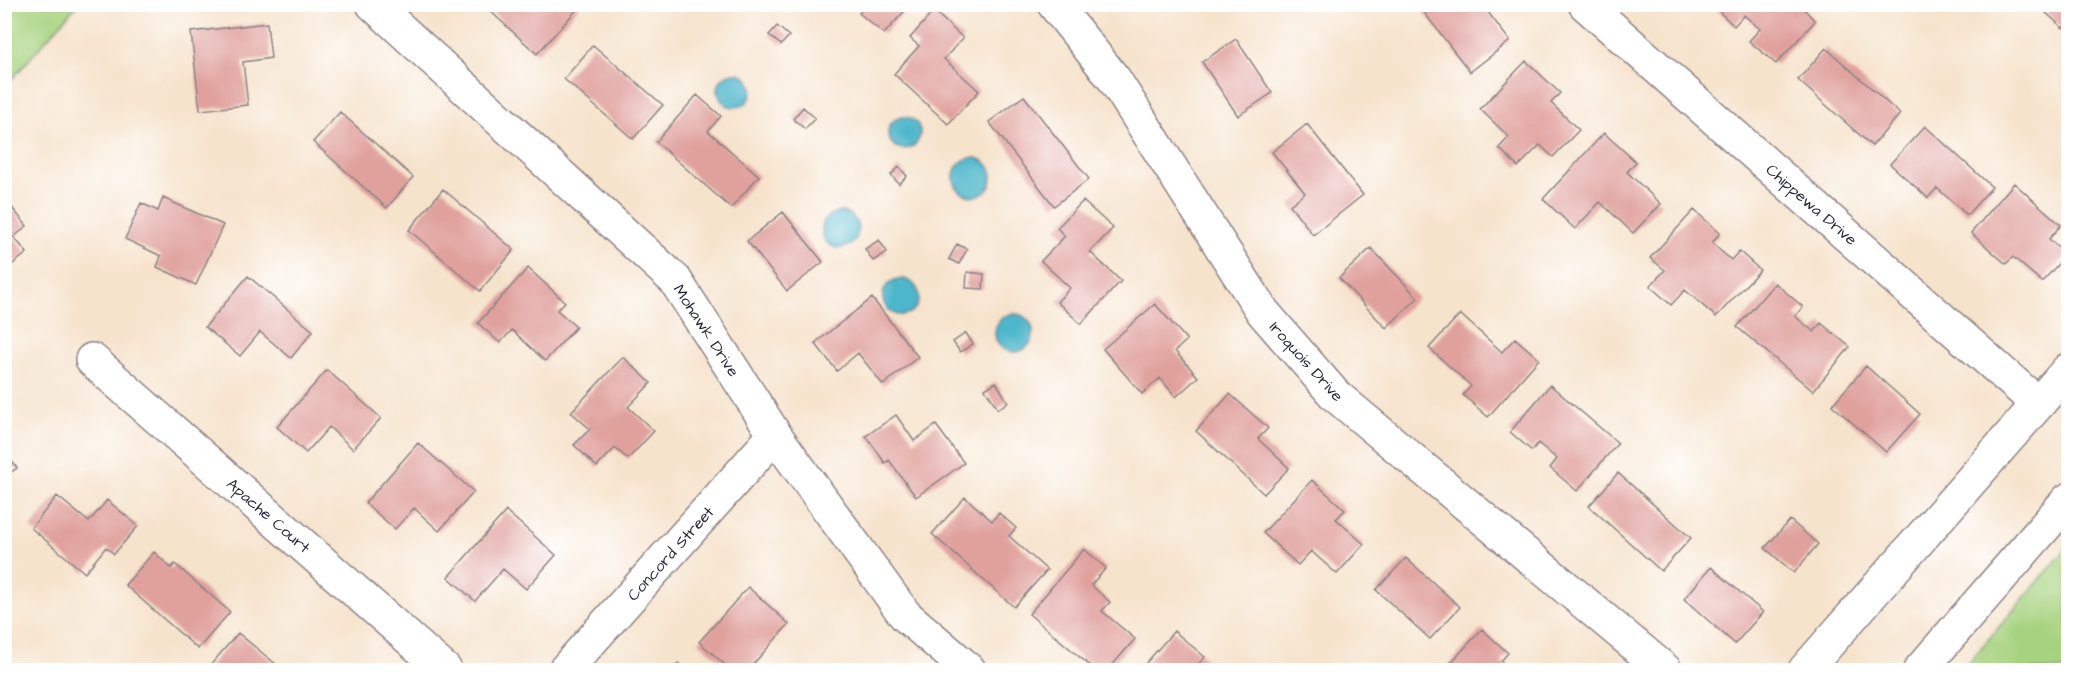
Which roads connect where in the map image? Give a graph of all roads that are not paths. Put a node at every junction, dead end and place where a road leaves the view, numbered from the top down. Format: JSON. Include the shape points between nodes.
{"nodes":[{"id":1,"x":373,"y":4,"type":"edge"},
{"id":2,"x":1054,"y":4,"type":"edge"},
{"id":3,"x":1585,"y":4,"type":"edge"},
{"id":4,"x":92,"y":360,"type":"dead end"},
{"id":5,"x":2068,"y":370,"type":"edge"},
{"id":6,"x":2038,"y":404,"type":"junction"},
{"id":7,"x":775,"y":435,"type":"junction"},
{"id":8,"x":2068,"y":500,"type":"edge"},
{"id":9,"x":445,"y":670,"type":"edge"},
{"id":10,"x":565,"y":670,"type":"edge"},
{"id":11,"x":969,"y":670,"type":"edge"},
{"id":12,"x":1665,"y":670,"type":"edge"},
{"id":13,"x":1805,"y":670,"type":"edge"},
{"id":14,"x":1920,"y":670,"type":"edge"}],
"edges":[{"from":1,"to":7,"type":"street","name":"Mohawk Drive","via":[[675,280]]},
{"from":2,"to":12,"type":"street","name":"Iroquois Drive","via":[[1114,79],[1263,312],[1335,395]]},
{"from":3,"to":6,"type":"street","name":"Chippewa Drive"},
{"from":4,"to":9,"type":"street","name":"Apache Court"},
{"from":5,"to":6,"type":"street"},
{"from":6,"to":13,"type":"street"},
{"from":7,"to":10,"type":"street","name":"Concord Street"},
{"from":7,"to":11,"type":"street","name":"Mohawk Drive","via":[[905,615]]},
{"from":8,"to":14,"type":"street"}]}
